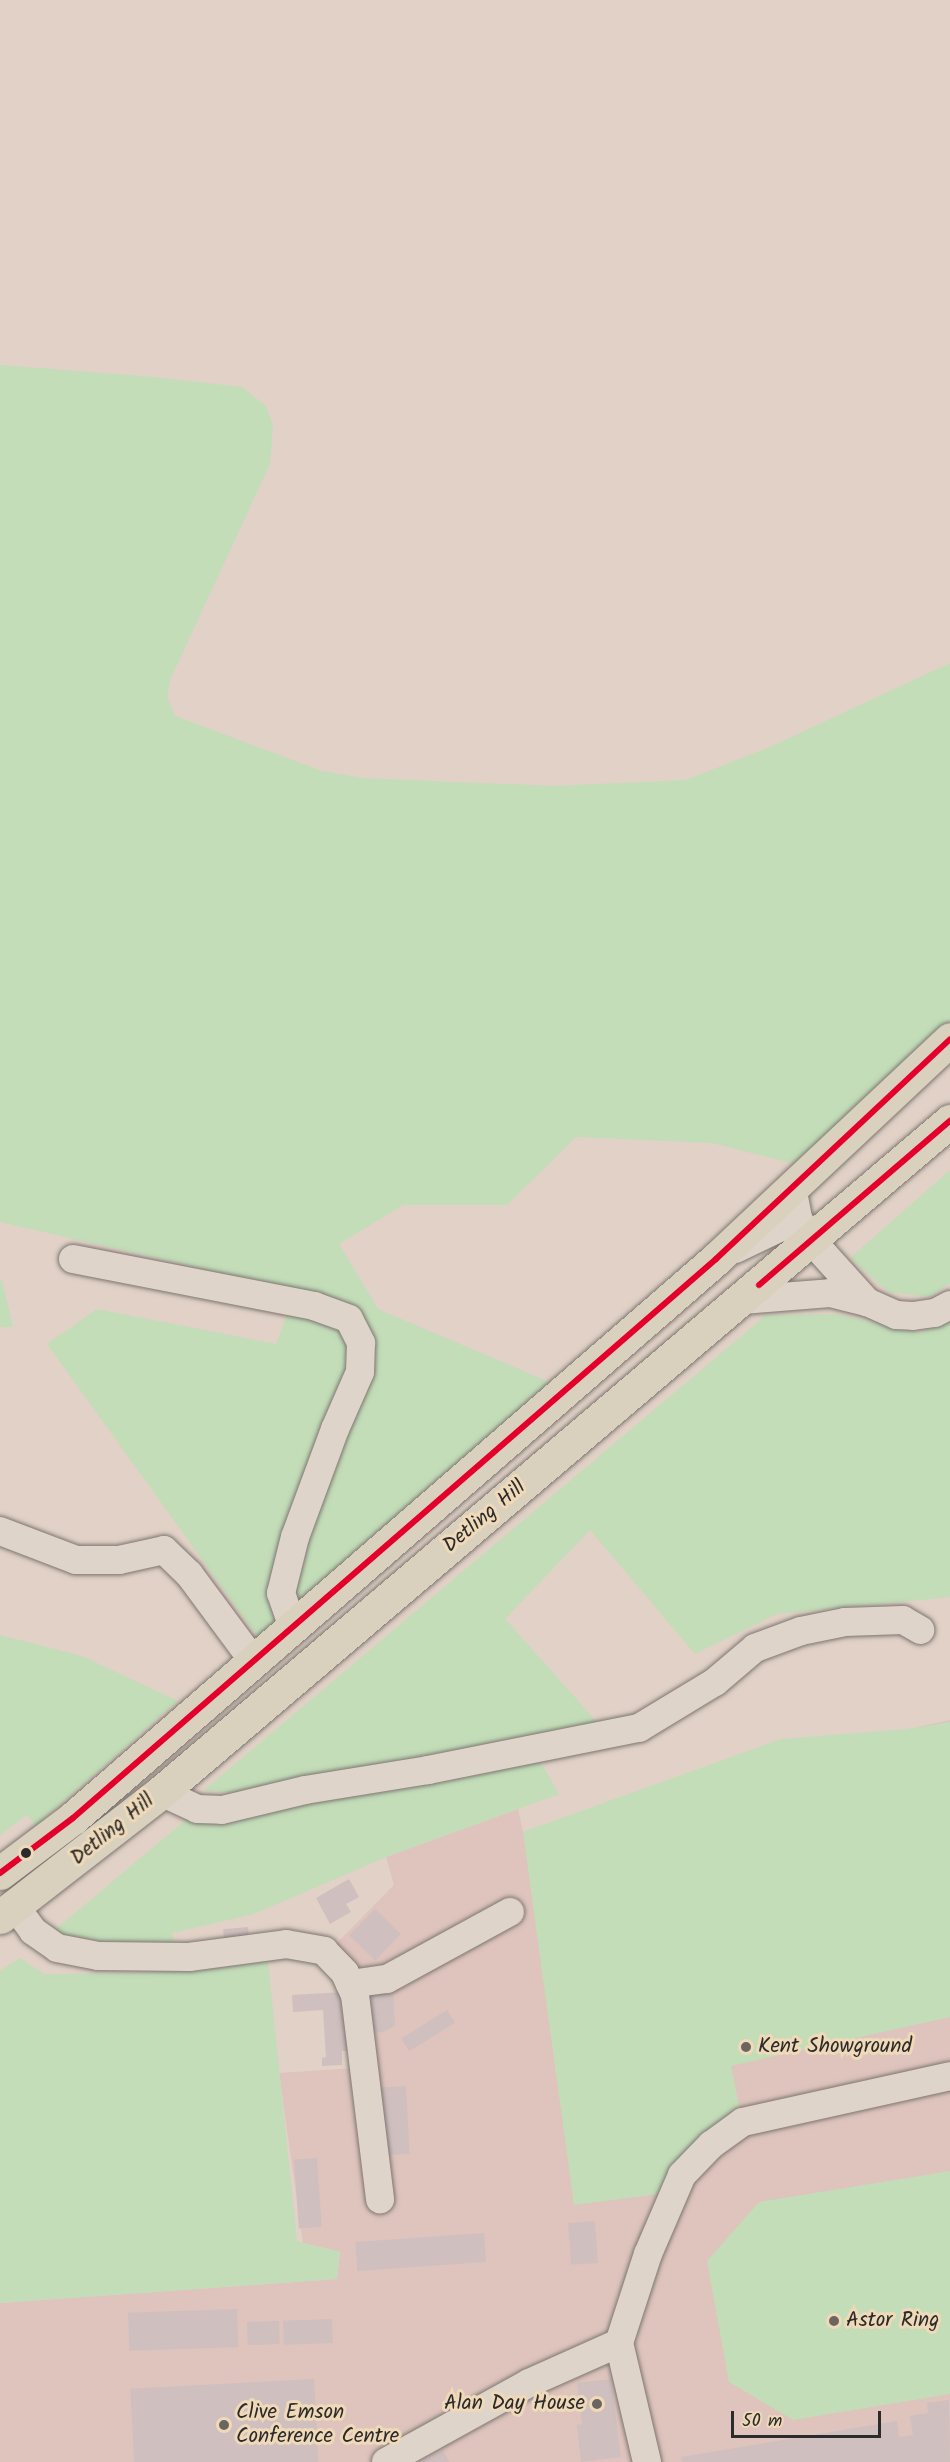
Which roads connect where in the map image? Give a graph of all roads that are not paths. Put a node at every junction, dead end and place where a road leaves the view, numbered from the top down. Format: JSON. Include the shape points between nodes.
{"nodes":[{"id":1,"x":950,"y":1039,"type":"edge"},
{"id":2,"x":950,"y":1121,"type":"edge"},
{"id":3,"x":792,"y":1187,"type":"junction"},
{"id":4,"x":812,"y":1239,"type":"junction"},
{"id":5,"x":73,"y":1259,"type":"dead end"},
{"id":6,"x":716,"y":1259,"type":"junction"},
{"id":7,"x":795,"y":1294,"type":"junction"},
{"id":8,"x":742,"y":1300,"type":"junction"},
{"id":9,"x":867,"y":1302,"type":"junction"},
{"id":10,"x":950,"y":1305,"type":"edge"},
{"id":11,"x":0,"y":1531,"type":"edge"},
{"id":12,"x":293,"y":1628,"type":"junction"},
{"id":13,"x":920,"y":1630,"type":"dead end"},
{"id":14,"x":255,"y":1662,"type":"junction"},
{"id":15,"x":161,"y":1792,"type":"junction"},
{"id":16,"x":0,"y":1874,"type":"edge"},
{"id":17,"x":8,"y":1912,"type":"edge"},
{"id":18,"x":510,"y":1912,"type":"dead end"},
{"id":19,"x":350,"y":1984,"type":"junction"},
{"id":20,"x":950,"y":2076,"type":"edge"},
{"id":21,"x":380,"y":2199,"type":"dead end"},
{"id":22,"x":620,"y":2343,"type":"junction"},
{"id":23,"x":386,"y":2462,"type":"edge"},
{"id":24,"x":647,"y":2462,"type":"edge"}],
"edges":[{"from":1,"to":3,"type":"highway","name":"Detling Hill"},
{"from":2,"to":4,"type":"highway","name":"Detling Hill"},
{"from":3,"to":4,"type":"street"},
{"from":3,"to":6,"type":"highway","name":"Detling Hill"},
{"from":4,"to":6,"type":"street"},
{"from":4,"to":7,"type":"street"},
{"from":4,"to":8,"type":"highway","name":"Detling Hill"},
{"from":4,"to":9,"type":"street"},
{"from":5,"to":12,"type":"street","via":[[314,1306],[349,1319],[361,1343],[360,1372],[299,1526],[280,1593]]},
{"from":6,"to":12,"type":"highway","name":"Detling Hill"},
{"from":7,"to":8,"type":"street"},
{"from":7,"to":9,"type":"street","via":[[830,1293]]},
{"from":8,"to":15,"type":"highway","name":"Detling Hill"},
{"from":9,"to":10,"type":"street","via":[[896,1315],[913,1316],[935,1313]]},
{"from":11,"to":14,"type":"street","via":[[76,1560],[119,1560],[164,1550],[189,1574]]},
{"from":12,"to":14,"type":"highway","name":"Detling Hill"},
{"from":13,"to":15,"type":"street","via":[[903,1620],[845,1622],[755,1648],[715,1682],[639,1728],[305,1790],[222,1810],[197,1809]]},
{"from":14,"to":16,"type":"highway","name":"Detling Hill","via":[[73,1818]]},
{"from":15,"to":17,"type":"highway","name":"Detling Hill"},
{"from":17,"to":19,"type":"street","via":[[57,1948],[98,1956],[189,1957],[286,1944],[324,1951]]},
{"from":18,"to":19,"type":"street","via":[[387,1979]]},
{"from":19,"to":21,"type":"street","via":[[355,1995]]},
{"from":20,"to":22,"type":"street","via":[[743,2122],[711,2145],[682,2175],[648,2254]]},
{"from":22,"to":23,"type":"street","via":[[529,2383]]},
{"from":22,"to":24,"type":"street"}]}
